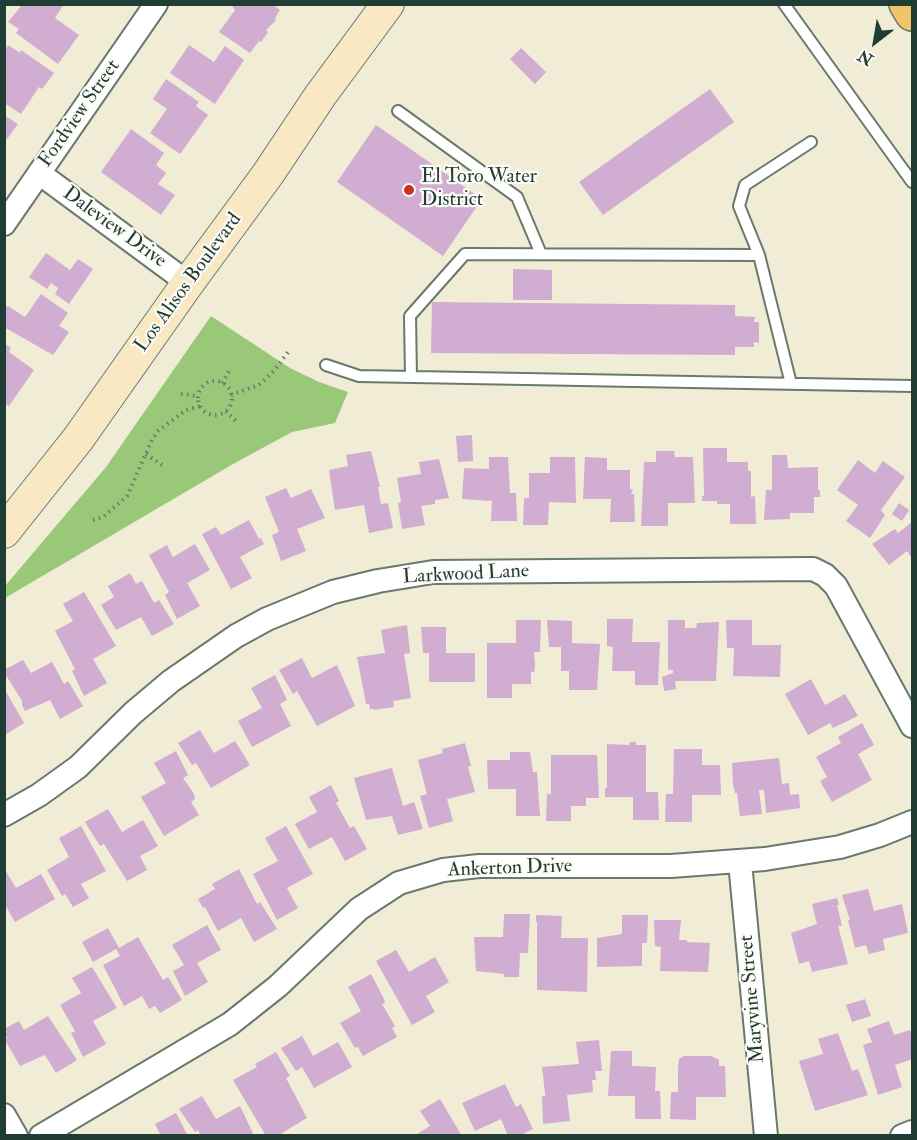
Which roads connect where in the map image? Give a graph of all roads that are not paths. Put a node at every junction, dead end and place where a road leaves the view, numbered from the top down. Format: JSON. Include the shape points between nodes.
{"nodes":[{"id":1,"x":156,"y":4,"type":"edge"},
{"id":2,"x":388,"y":4,"type":"edge"},
{"id":3,"x":410,"y":4,"type":"edge"},
{"id":4,"x":784,"y":4,"type":"edge"},
{"id":5,"x":906,"y":4,"type":"edge"},
{"id":6,"x":912,"y":14,"type":"edge"},
{"id":7,"x":369,"y":31,"type":"junction"},
{"id":8,"x":398,"y":111,"type":"dead end"},
{"id":9,"x":811,"y":142,"type":"dead end"},
{"id":10,"x":39,"y":173,"type":"junction"},
{"id":11,"x":912,"y":182,"type":"edge"},
{"id":12,"x":4,"y":224,"type":"edge"},
{"id":13,"x":541,"y":254,"type":"junction"},
{"id":14,"x":759,"y":255,"type":"junction"},
{"id":15,"x":188,"y":283,"type":"junction"},
{"id":16,"x":326,"y":365,"type":"dead end"},
{"id":17,"x":411,"y":377,"type":"junction"},
{"id":18,"x":791,"y":384,"type":"junction"},
{"id":19,"x":912,"y":386,"type":"edge"},
{"id":20,"x":4,"y":532,"type":"edge"},
{"id":21,"x":912,"y":726,"type":"edge"},
{"id":22,"x":4,"y":815,"type":"edge"},
{"id":23,"x":912,"y":822,"type":"edge"},
{"id":24,"x":740,"y":862,"type":"junction"},
{"id":25,"x":4,"y":1115,"type":"edge"},
{"id":26,"x":912,"y":1132,"type":"edge"},
{"id":27,"x":16,"y":1136,"type":"edge"},
{"id":28,"x":41,"y":1136,"type":"edge"},
{"id":29,"x":766,"y":1136,"type":"edge"},
{"id":30,"x":902,"y":1136,"type":"edge"}],
"edges":[{"from":1,"to":10,"type":"street","name":"Fordview Street"},
{"from":2,"to":7,"type":"main road","name":"Los Alisos Boulevard"},
{"from":3,"to":7,"type":"main road","name":"Los Alisos Boulevard"},
{"from":4,"to":11,"type":"lane"},
{"from":5,"to":6,"type":"highway"},
{"from":7,"to":15,"type":"main road","name":"Los Alisos Boulevard"},
{"from":8,"to":13,"type":"lane","via":[[518,197]]},
{"from":9,"to":14,"type":"lane","via":[[745,185],[739,206]]},
{"from":10,"to":12,"type":"street","name":"Fordview Street"},
{"from":10,"to":15,"type":"street","name":"Daleview Drive"},
{"from":13,"to":14,"type":"lane"},
{"from":13,"to":17,"type":"lane","via":[[465,254],[410,316]]},
{"from":14,"to":18,"type":"lane"},
{"from":15,"to":20,"type":"main road","name":"Los Alisos Boulevard","via":[[78,439]]},
{"from":16,"to":17,"type":"lane","via":[[358,376]]},
{"from":17,"to":18,"type":"lane"},
{"from":18,"to":19,"type":"lane"},
{"from":21,"to":22,"type":"street","name":"Larkwood Lane","via":[[836,586],[813,569],[433,572],[333,592],[236,636],[171,681],[78,767]]},
{"from":23,"to":24,"type":"street","name":"Ankerton Drive","via":[[840,847]]},
{"from":24,"to":28,"type":"street","name":"Ankerton Drive","via":[[479,866],[442,870],[399,883],[359,909],[278,986],[230,1024]]},
{"from":24,"to":29,"type":"street","name":"Maryvine Street"},
{"from":25,"to":27,"type":"street"},
{"from":26,"to":30,"type":"street"}]}
